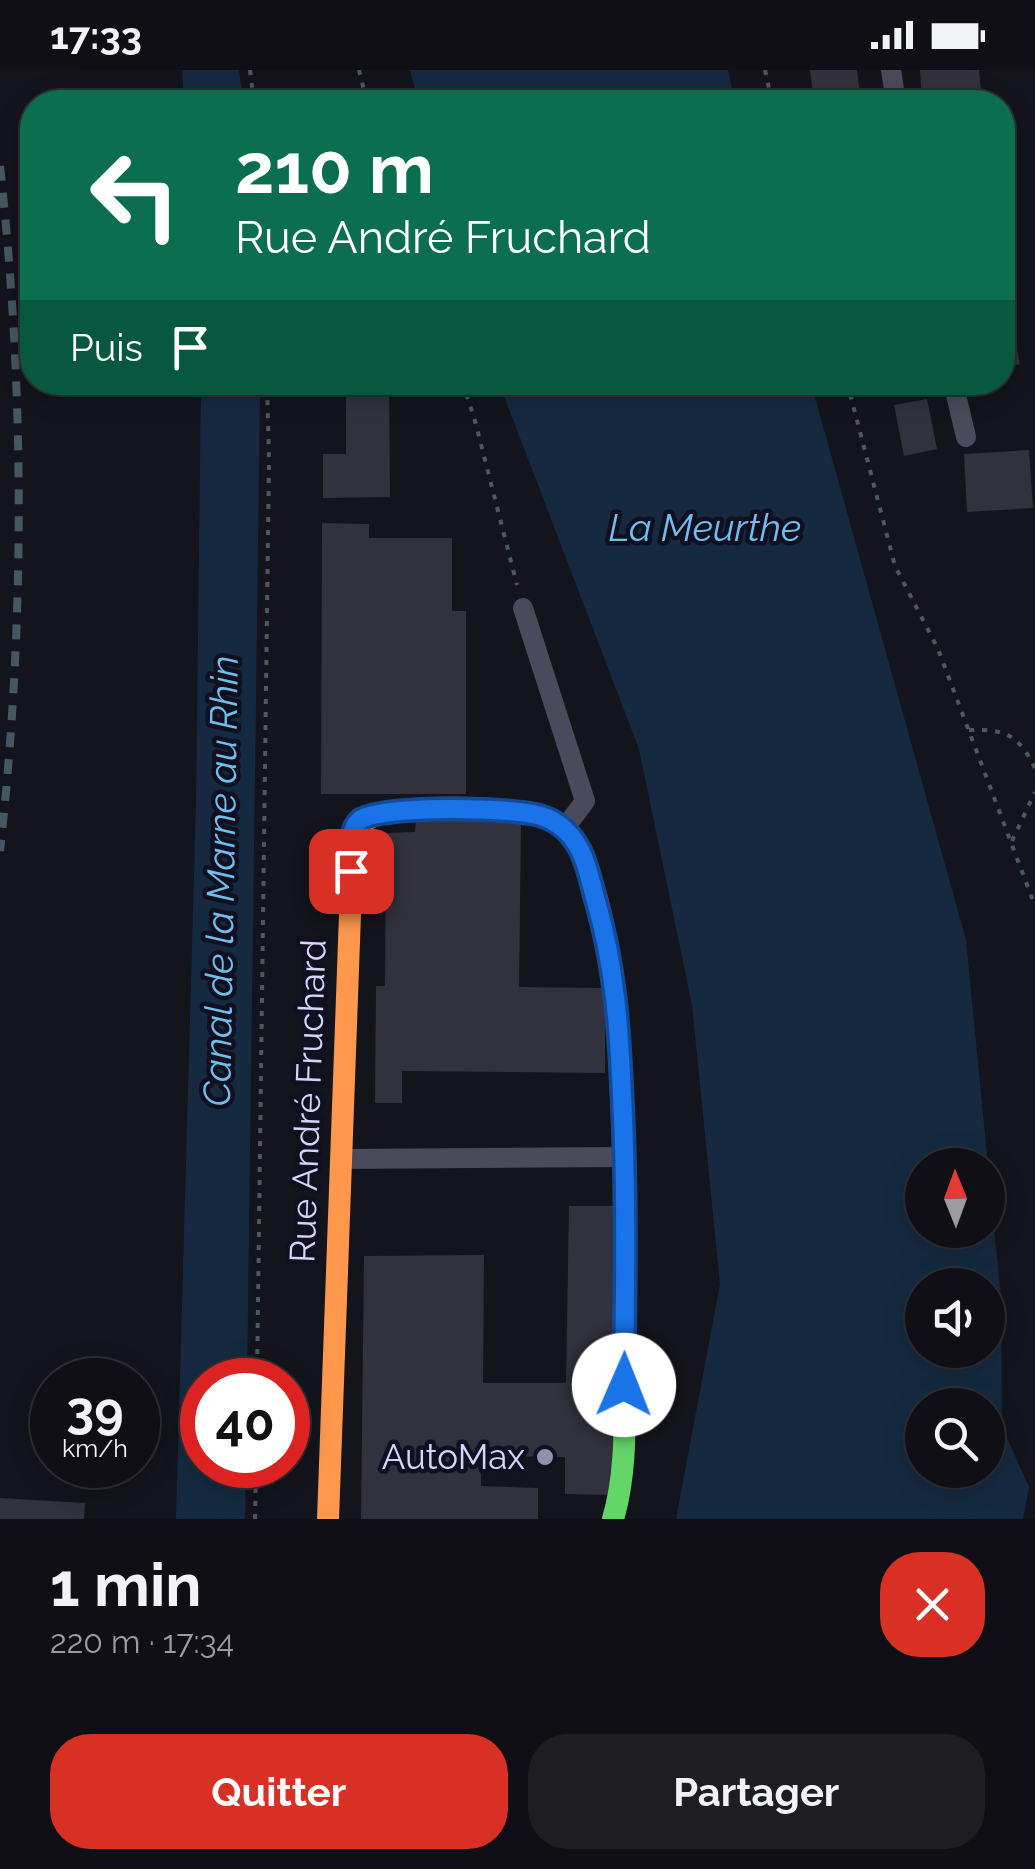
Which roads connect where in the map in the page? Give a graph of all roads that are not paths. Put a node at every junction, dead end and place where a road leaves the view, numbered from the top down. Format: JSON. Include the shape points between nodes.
{"nodes":[{"id":1,"x":956,"y":395,"type":"edge"},
{"id":2,"x":966,"y":437,"type":"dead end"},
{"id":3,"x":523,"y":608,"type":"road end"},
{"id":4,"x":564,"y":828,"type":"junction"},
{"id":5,"x":626,"y":1157,"type":"junction"},
{"id":6,"x":342,"y":1159,"type":"junction"},
{"id":7,"x":328,"y":1519,"type":"edge"},
{"id":8,"x":613,"y":1519,"type":"edge"}],
"edges":[{"from":1,"to":2,"type":"street"},
{"from":3,"to":4,"type":"street","via":[[585,801]]},
{"from":4,"to":5,"type":"street","via":[[580,850],[609,944]]},
{"from":4,"to":6,"type":"street","name":"Rue André Fruchard","via":[[512,810],[394,811],[358,821],[352,832]]},
{"from":5,"to":6,"type":"street"},
{"from":5,"to":8,"type":"street","via":[[624,1454]]},
{"from":6,"to":7,"type":"street","name":"Rue André Fruchard"}]}
